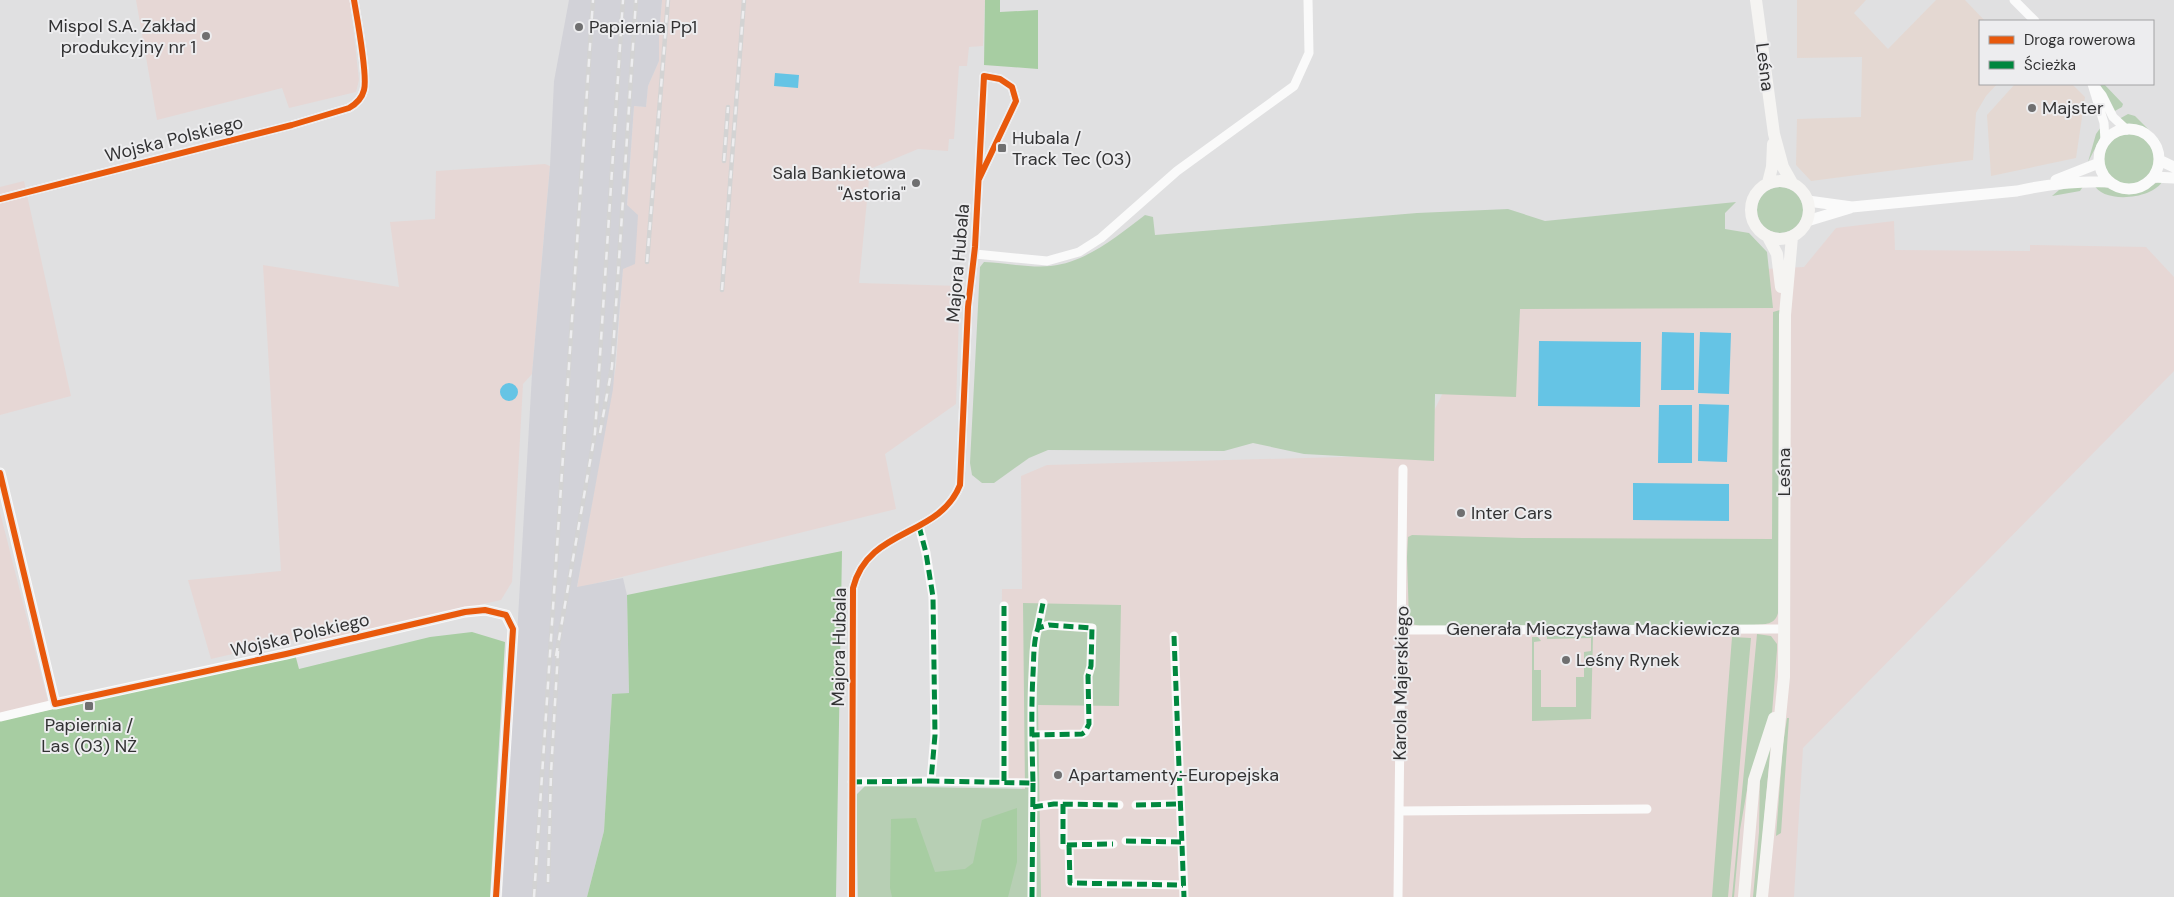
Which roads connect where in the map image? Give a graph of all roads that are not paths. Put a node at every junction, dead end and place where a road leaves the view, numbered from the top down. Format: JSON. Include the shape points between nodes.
{"nodes":[{"id":1,"x":354,"y":0,"type":"edge"},
{"id":2,"x":1308,"y":0,"type":"edge"},
{"id":3,"x":1756,"y":0,"type":"edge"},
{"id":4,"x":2014,"y":0,"type":"edge"},
{"id":5,"x":2034,"y":20,"type":"edge"},
{"id":6,"x":2092,"y":85,"type":"edge"},
{"id":7,"x":2093,"y":85,"type":"edge"},
{"id":8,"x":2127,"y":130,"type":"junction"},
{"id":9,"x":1774,"y":134,"type":"junction"},
{"id":10,"x":2105,"y":141,"type":"junction"},
{"id":11,"x":2159,"y":160,"type":"junction"},
{"id":12,"x":2099,"y":163,"type":"junction"},
{"id":13,"x":2174,"y":168,"type":"edge"},
{"id":14,"x":2153,"y":177,"type":"junction"},
{"id":15,"x":2174,"y":178,"type":"edge"},
{"id":16,"x":979,"y":179,"type":"junction"},
{"id":17,"x":2110,"y":182,"type":"junction"},
{"id":18,"x":1768,"y":183,"type":"junction"},
{"id":19,"x":1792,"y":183,"type":"junction"},
{"id":20,"x":2042,"y":185,"type":"junction"},
{"id":21,"x":0,"y":198,"type":"edge"},
{"id":22,"x":1808,"y":201,"type":"junction"},
{"id":23,"x":1852,"y":207,"type":"junction"},
{"id":24,"x":1807,"y":220,"type":"junction"},
{"id":25,"x":1768,"y":236,"type":"junction"},
{"id":26,"x":1792,"y":236,"type":"junction"},
{"id":27,"x":975,"y":254,"type":"junction"},
{"id":28,"x":1786,"y":315,"type":"junction"},
{"id":29,"x":1403,"y":469,"type":"dead end"},
{"id":30,"x":0,"y":473,"type":"edge"},
{"id":31,"x":920,"y":526,"type":"junction"},
{"id":32,"x":1043,"y":604,"type":"dead end"},
{"id":33,"x":1004,"y":606,"type":"dead end"},
{"id":34,"x":1038,"y":628,"type":"junction"},
{"id":35,"x":1783,"y":629,"type":"junction"},
{"id":36,"x":1402,"y":630,"type":"junction"},
{"id":37,"x":1174,"y":636,"type":"dead end"},
{"id":38,"x":55,"y":704,"type":"junction"},
{"id":39,"x":0,"y":717,"type":"edge"},
{"id":40,"x":1032,"y":735,"type":"junction"},
{"id":41,"x":931,"y":781,"type":"junction"},
{"id":42,"x":852,"y":782,"type":"junction"},
{"id":43,"x":1004,"y":782,"type":"junction"},
{"id":44,"x":1033,"y":783,"type":"junction"},
{"id":45,"x":1063,"y":804,"type":"junction"},
{"id":46,"x":1180,"y":804,"type":"junction"},
{"id":47,"x":1119,"y":805,"type":"dead end"},
{"id":48,"x":1136,"y":805,"type":"dead end"},
{"id":49,"x":1033,"y":807,"type":"junction"},
{"id":50,"x":1399,"y":810,"type":"junction"},
{"id":51,"x":1647,"y":810,"type":"dead end"},
{"id":52,"x":1126,"y":841,"type":"dead end"},
{"id":53,"x":1182,"y":842,"type":"junction"},
{"id":54,"x":1113,"y":844,"type":"dead end"},
{"id":55,"x":1069,"y":845,"type":"junction"},
{"id":56,"x":1183,"y":885,"type":"junction"},
{"id":57,"x":496,"y":897,"type":"edge"},
{"id":58,"x":852,"y":897,"type":"edge"},
{"id":59,"x":1032,"y":897,"type":"edge"},
{"id":60,"x":1184,"y":897,"type":"edge"},
{"id":61,"x":1398,"y":897,"type":"edge"},
{"id":62,"x":1744,"y":897,"type":"edge"},
{"id":63,"x":1762,"y":897,"type":"edge"}],
"edges":[{"from":1,"to":21,"type":"street","name":"Wojska Polskiego","via":[[365,82],[355,105],[341,112]]},
{"from":2,"to":27,"type":"street","name":"Majora Hubala","via":[[1308,52],[1294,86],[1177,171],[1101,238],[1079,252],[1047,262]]},
{"from":3,"to":9,"type":"main road","name":"Leśna"},
{"from":4,"to":5,"type":"street"},
{"from":6,"to":10,"type":"street","via":[[2104,122]]},
{"from":7,"to":8,"type":"street","via":[[2113,117]]},
{"from":8,"to":10,"type":"street","via":[[2114,133]]},
{"from":8,"to":11,"type":"street","via":[[2140,131],[2148,136],[2154,143]]},
{"from":9,"to":18,"type":"main road","name":"Leśna"},
{"from":9,"to":19,"type":"main road","name":"Leśna","via":[[1783,168]]},
{"from":10,"to":12,"type":"street"},
{"from":11,"to":13,"type":"street"},
{"from":11,"to":14,"type":"street"},
{"from":12,"to":17,"type":"street"},
{"from":12,"to":20,"type":"street"},
{"from":14,"to":15,"type":"street"},
{"from":14,"to":17,"type":"street","via":[[2147,184],[2130,190]]},
{"from":16,"to":16,"type":"street","name":"Majora Hubala","via":[[1016,101],[1012,87],[1000,79],[984,76]]},
{"from":16,"to":27,"type":"street","name":"Majora Hubala"},
{"from":17,"to":20,"type":"street"},
{"from":18,"to":19,"type":"main road","via":[[1780,180]]},
{"from":18,"to":25,"type":"main road","via":[[1754,197],[1751,210],[1754,223]]},
{"from":19,"to":22,"type":"main road","via":[[1802,190]]},
{"from":20,"to":23,"type":"street","via":[[2017,191]]},
{"from":22,"to":23,"type":"street"},
{"from":22,"to":24,"type":"main road"},
{"from":23,"to":24,"type":"street"},
{"from":24,"to":26,"type":"main road"},
{"from":25,"to":26,"type":"main road","via":[[1780,239]]},
{"from":25,"to":28,"type":"main road","name":"Leśna","via":[[1777,254]]},
{"from":26,"to":28,"type":"main road","name":"Leśna"},
{"from":27,"to":31,"type":"street","name":"Majora Hubala","via":[[968,307],[960,485],[948,506]]},
{"from":28,"to":35,"type":"main road","name":"Leśna"},
{"from":29,"to":36,"type":"street","name":"Karola Majerskiego"},
{"from":30,"to":38,"type":"street"},
{"from":31,"to":41,"type":"street","via":[[933,597],[935,735]]},
{"from":31,"to":42,"type":"street","name":"Majora Hubala","via":[[875,551],[860,566],[856,577],[853,601]]},
{"from":32,"to":34,"type":"street"},
{"from":33,"to":43,"type":"street"},
{"from":34,"to":40,"type":"street","via":[[1034,639]]},
{"from":34,"to":40,"type":"street","via":[[1049,625],[1092,628],[1089,724],[1082,734]]},
{"from":35,"to":36,"type":"street","name":"Generała Mieczysława Mackiewicza"},
{"from":35,"to":62,"type":"main road","name":"Leśna","via":[[1775,712],[1754,780]]},
{"from":35,"to":63,"type":"main road","name":"Leśna","via":[[1784,677]]},
{"from":36,"to":50,"type":"street","name":"Karola Majerskiego"},
{"from":37,"to":46,"type":"street"},
{"from":38,"to":39,"type":"street"},
{"from":38,"to":57,"type":"street","name":"Wojska Polskiego","via":[[465,612],[485,610],[506,615],[513,629]]},
{"from":40,"to":44,"type":"street"},
{"from":41,"to":42,"type":"street"},
{"from":41,"to":43,"type":"street"},
{"from":42,"to":58,"type":"street","name":"Majora Hubala"},
{"from":43,"to":44,"type":"street"},
{"from":44,"to":49,"type":"street"},
{"from":45,"to":47,"type":"street"},
{"from":45,"to":49,"type":"street"},
{"from":45,"to":55,"type":"street","via":[[1063,845]]},
{"from":46,"to":48,"type":"street"},
{"from":46,"to":53,"type":"street"},
{"from":49,"to":59,"type":"street"},
{"from":50,"to":51,"type":"street"},
{"from":50,"to":61,"type":"street","name":"Karola Majerskiego"},
{"from":52,"to":53,"type":"street"},
{"from":53,"to":56,"type":"street"},
{"from":54,"to":55,"type":"street"},
{"from":55,"to":56,"type":"street","via":[[1070,883]]},
{"from":56,"to":60,"type":"street"}]}
